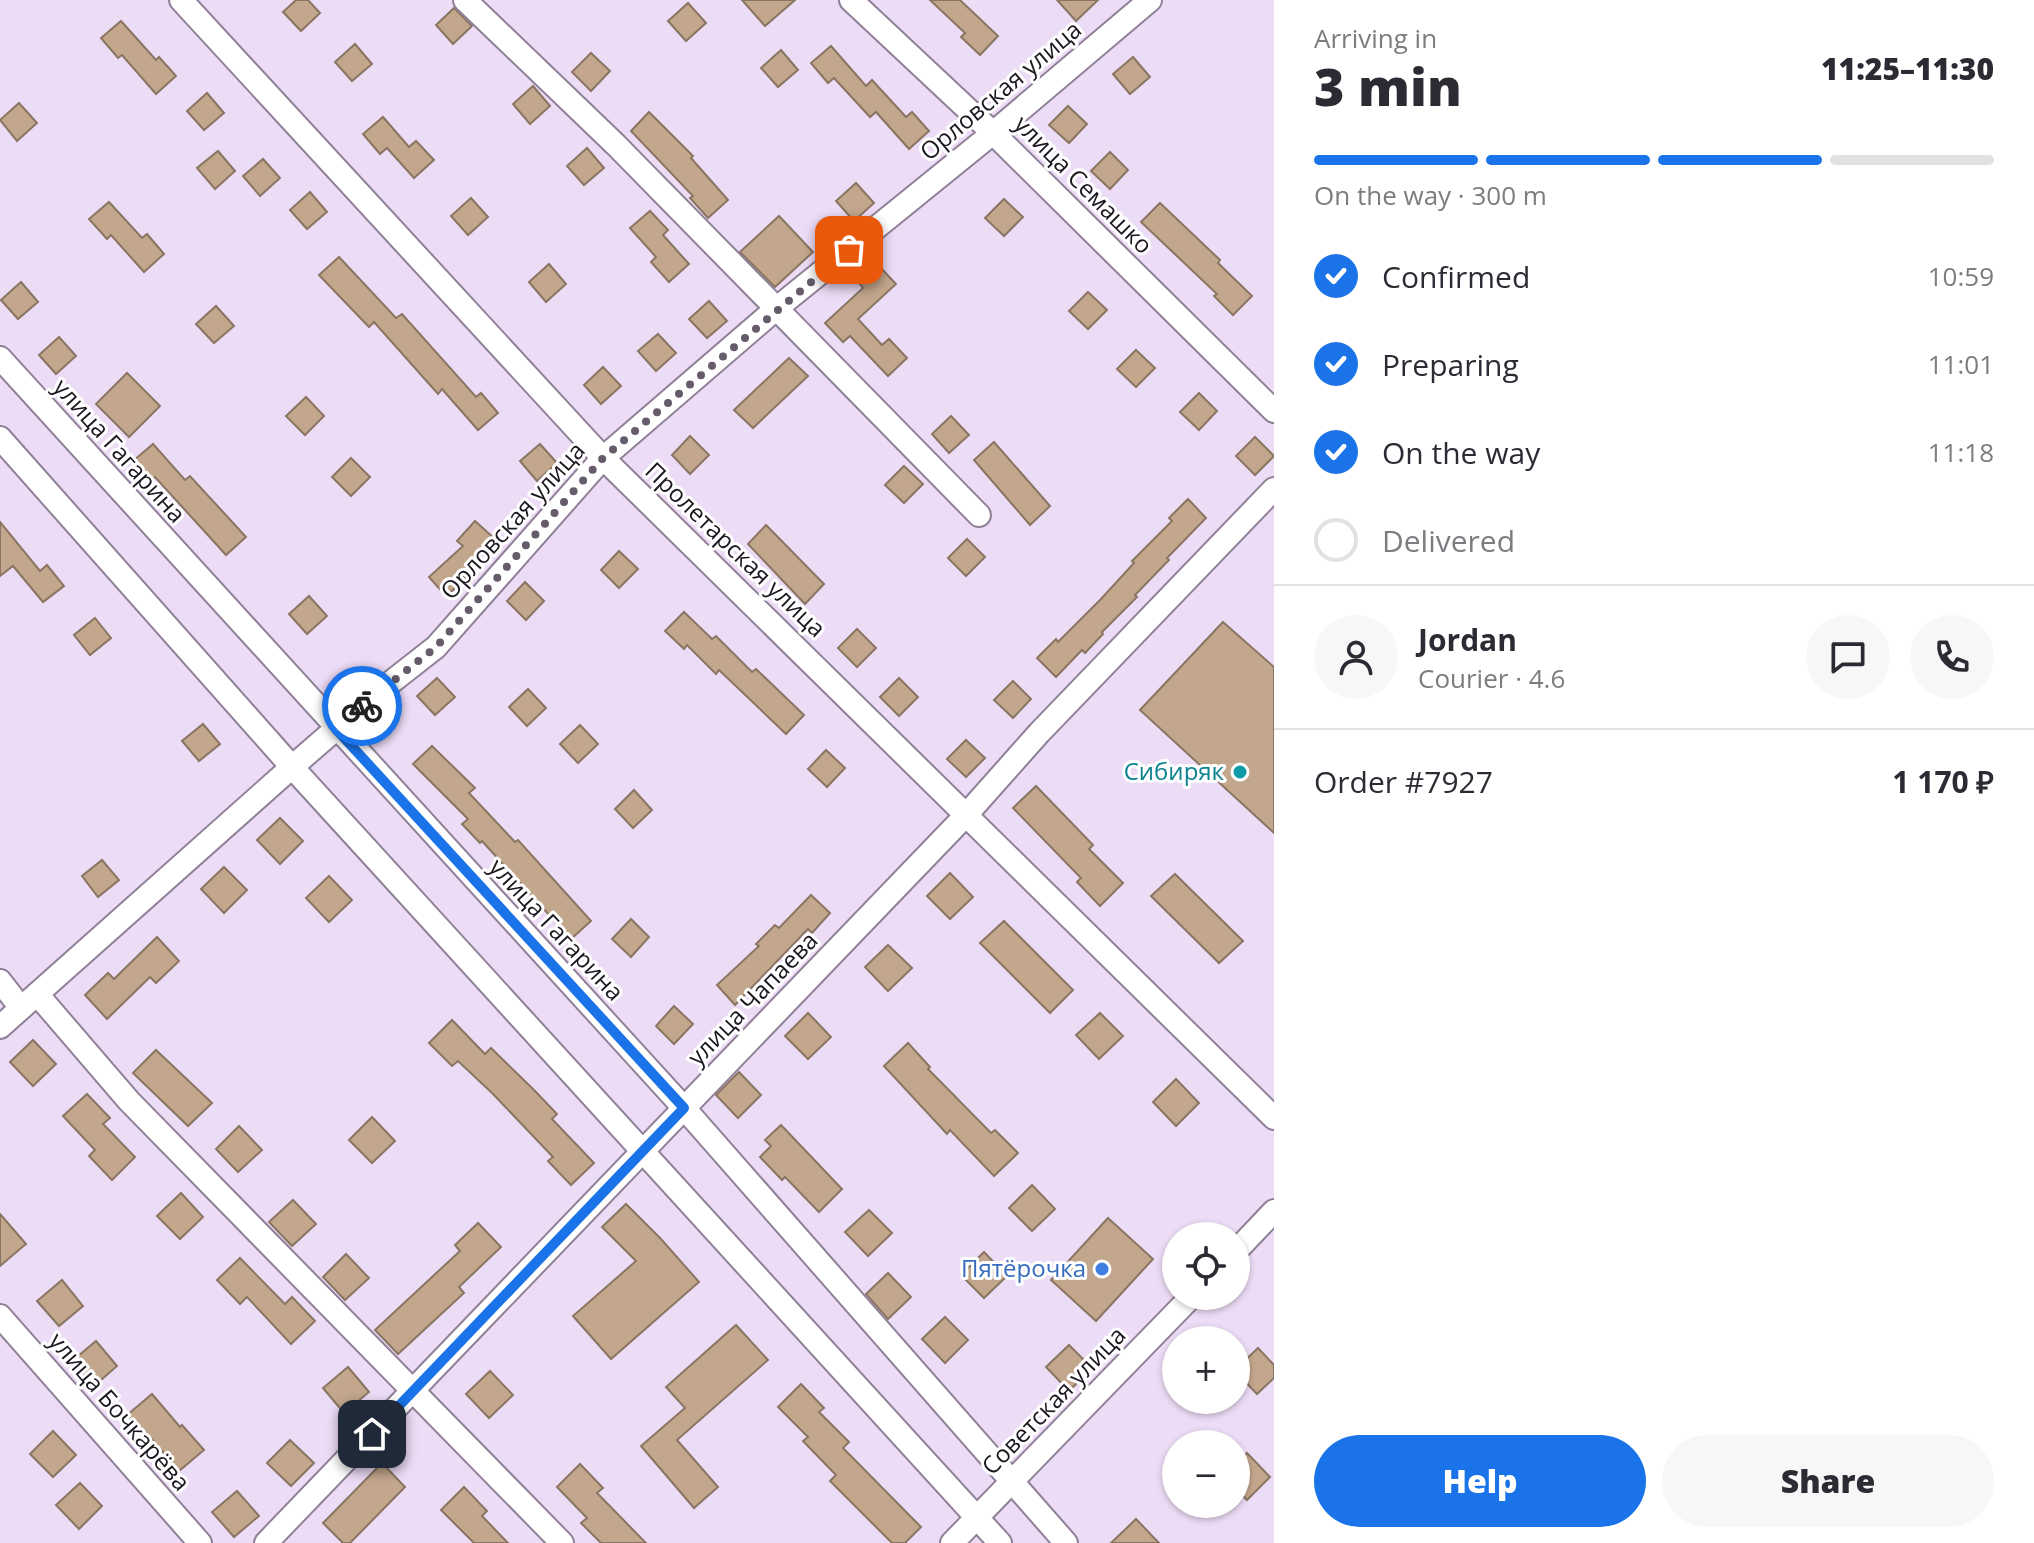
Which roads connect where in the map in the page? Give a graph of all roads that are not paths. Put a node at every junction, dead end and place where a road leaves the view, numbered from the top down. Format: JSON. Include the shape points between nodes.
{"nodes":[{"id":1,"x":181,"y":0,"type":"edge"},
{"id":2,"x":465,"y":0,"type":"edge"},
{"id":3,"x":851,"y":0,"type":"edge"},
{"id":4,"x":1150,"y":0,"type":"edge"},
{"id":5,"x":993,"y":133,"type":"junction"},
{"id":6,"x":777,"y":308,"type":"junction"},
{"id":7,"x":0,"y":358,"type":"edge"},
{"id":8,"x":1274,"y":411,"type":"edge"},
{"id":9,"x":0,"y":438,"type":"edge"},
{"id":10,"x":603,"y":458,"type":"junction"},
{"id":11,"x":1274,"y":489,"type":"edge"},
{"id":12,"x":979,"y":515,"type":"dead end"},
{"id":13,"x":336,"y":729,"type":"junction"},
{"id":14,"x":292,"y":767,"type":"junction"},
{"id":15,"x":967,"y":814,"type":"junction"},
{"id":16,"x":0,"y":981,"type":"edge"},
{"id":17,"x":29,"y":1001,"type":"junction"},
{"id":18,"x":0,"y":1027,"type":"edge"},
{"id":19,"x":684,"y":1108,"type":"junction"},
{"id":20,"x":1274,"y":1118,"type":"edge"},
{"id":21,"x":642,"y":1153,"type":"junction"},
{"id":22,"x":1274,"y":1211,"type":"edge"},
{"id":23,"x":1250,"y":1236,"type":"edge"},
{"id":24,"x":1178,"y":1310,"type":"edge"},
{"id":25,"x":0,"y":1316,"type":"edge"},
{"id":26,"x":414,"y":1390,"type":"junction"},
{"id":27,"x":1013,"y":1480,"type":"junction"},
{"id":28,"x":977,"y":1518,"type":"junction"},
{"id":29,"x":200,"y":1543,"type":"edge"},
{"id":30,"x":266,"y":1543,"type":"edge"},
{"id":31,"x":562,"y":1543,"type":"edge"},
{"id":32,"x":952,"y":1543,"type":"edge"},
{"id":33,"x":1000,"y":1543,"type":"edge"},
{"id":34,"x":1066,"y":1543,"type":"edge"}],
"edges":[{"from":1,"to":10,"type":"street","name":"Пролетарская улица"},
{"from":2,"to":6,"type":"street"},
{"from":3,"to":5,"type":"street","name":"улица Семашко"},
{"from":4,"to":5,"type":"street","name":"Орловская улица"},
{"from":5,"to":6,"type":"street","name":"Орловская улица"},
{"from":5,"to":8,"type":"street","name":"улица Семашко"},
{"from":6,"to":10,"type":"street","name":"Орловская улица"},
{"from":6,"to":12,"type":"street"},
{"from":7,"to":13,"type":"street","name":"улица Гагарина"},
{"from":9,"to":14,"type":"street"},
{"from":10,"to":13,"type":"street","name":"Орловская улица","via":[[436,647]]},
{"from":10,"to":15,"type":"street","name":"Пролетарская улица"},
{"from":11,"to":15,"type":"street","name":"улица Чапаева"},
{"from":13,"to":14,"type":"street","name":"Орловская улица"},
{"from":13,"to":19,"type":"street","name":"улица Гагарина"},
{"from":14,"to":17,"type":"street","name":"Орловская улица"},
{"from":14,"to":21,"type":"street"},
{"from":15,"to":19,"type":"street","name":"улица Чапаева"},
{"from":15,"to":20,"type":"street","name":"Пролетарская улица"},
{"from":16,"to":17,"type":"street"},
{"from":17,"to":18,"type":"street","name":"Орловская улица"},
{"from":17,"to":26,"type":"street"},
{"from":19,"to":21,"type":"street","name":"улица Чапаева"},
{"from":19,"to":27,"type":"street","name":"улица Гагарина"},
{"from":21,"to":26,"type":"street","name":"улица Чапаева"},
{"from":21,"to":28,"type":"street"},
{"from":22,"to":23,"type":"street"},
{"from":24,"to":27,"type":"street","name":"Советская улица"},
{"from":25,"to":29,"type":"street","name":"улица Бочкарёва"},
{"from":26,"to":30,"type":"street","name":"улица Чапаева"},
{"from":26,"to":31,"type":"street"},
{"from":27,"to":28,"type":"street","name":"Советская улица"},
{"from":27,"to":34,"type":"street","name":"улица Гагарина"},
{"from":28,"to":32,"type":"street","name":"Советская улица"},
{"from":28,"to":33,"type":"street"}]}
